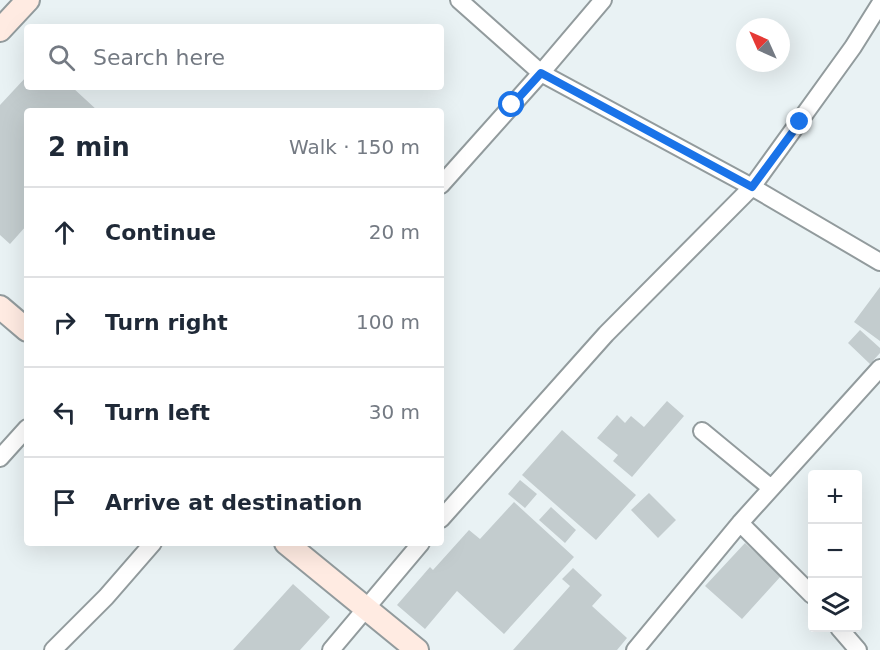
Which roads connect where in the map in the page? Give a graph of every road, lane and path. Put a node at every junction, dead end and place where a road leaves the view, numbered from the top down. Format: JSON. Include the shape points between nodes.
{"nodes":[{"id":1,"x":28,"y":0,"type":"edge"},
{"id":2,"x":459,"y":0,"type":"edge"},
{"id":3,"x":603,"y":0,"type":"edge"},
{"id":4,"x":880,"y":4,"type":"edge"},
{"id":5,"x":0,"y":30,"type":"edge"},
{"id":6,"x":541,"y":73,"type":"junction"},
{"id":7,"x":444,"y":182,"type":"edge"},
{"id":8,"x":752,"y":187,"type":"junction"},
{"id":9,"x":880,"y":262,"type":"edge"},
{"id":10,"x":0,"y":307,"type":"edge"},
{"id":11,"x":24,"y":327,"type":"edge"},
{"id":12,"x":880,"y":368,"type":"edge"},
{"id":13,"x":24,"y":431,"type":"edge"},
{"id":14,"x":702,"y":431,"type":"dead end"},
{"id":15,"x":0,"y":458,"type":"edge"},
{"id":16,"x":771,"y":488,"type":"junction"},
{"id":17,"x":444,"y":516,"type":"edge"},
{"id":18,"x":740,"y":523,"type":"junction"},
{"id":19,"x":150,"y":546,"type":"edge"},
{"id":20,"x":290,"y":546,"type":"edge"},
{"id":21,"x":418,"y":546,"type":"edge"},
{"id":22,"x":808,"y":590,"type":"edge"},
{"id":23,"x":365,"y":607,"type":"junction"},
{"id":24,"x":843,"y":632,"type":"edge"},
{"id":25,"x":53,"y":650,"type":"edge"},
{"id":26,"x":331,"y":650,"type":"edge"},
{"id":27,"x":417,"y":650,"type":"edge"},
{"id":28,"x":635,"y":650,"type":"edge"},
{"id":29,"x":858,"y":650,"type":"edge"}],
"edges":[{"from":1,"to":5,"type":"main road"},
{"from":2,"to":6,"type":"street"},
{"from":3,"to":6,"type":"street"},
{"from":4,"to":8,"type":"street"},
{"from":6,"to":7,"type":"street"},
{"from":6,"to":8,"type":"street"},
{"from":8,"to":9,"type":"street"},
{"from":8,"to":17,"type":"street","via":[[606,334]]},
{"from":10,"to":11,"type":"main road"},
{"from":12,"to":16,"type":"street"},
{"from":13,"to":15,"type":"street"},
{"from":14,"to":16,"type":"street"},
{"from":16,"to":18,"type":"street"},
{"from":18,"to":22,"type":"street"},
{"from":18,"to":28,"type":"street"},
{"from":19,"to":25,"type":"street"},
{"from":20,"to":23,"type":"main road"},
{"from":21,"to":23,"type":"street"},
{"from":23,"to":26,"type":"street"},
{"from":23,"to":27,"type":"main road"},
{"from":24,"to":29,"type":"street"}]}
